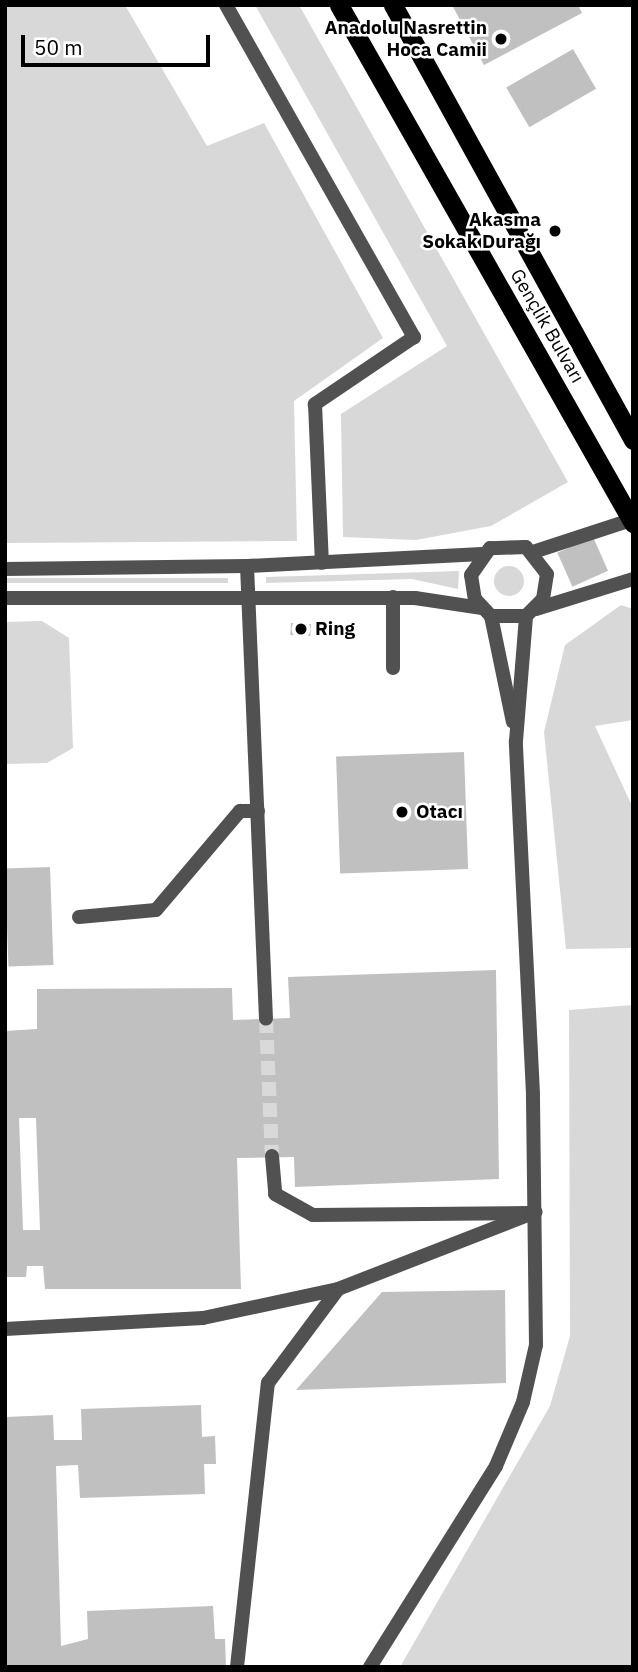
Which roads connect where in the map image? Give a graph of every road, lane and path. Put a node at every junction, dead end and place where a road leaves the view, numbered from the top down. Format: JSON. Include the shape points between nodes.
{"nodes":[{"id":1,"x":226,"y":5,"type":"edge"},
{"id":2,"x":339,"y":5,"type":"edge"},
{"id":3,"x":393,"y":5,"type":"edge"},
{"id":4,"x":633,"y":440,"type":"edge"},
{"id":5,"x":632,"y":521,"type":"edge"},
{"id":6,"x":533,"y":551,"type":"junction"},
{"id":7,"x":482,"y":554,"type":"junction"},
{"id":8,"x":322,"y":563,"type":"junction"},
{"id":9,"x":247,"y":566,"type":"junction"},
{"id":10,"x":5,"y":569,"type":"edge"},
{"id":11,"x":633,"y":579,"type":"edge"},
{"id":12,"x":248,"y":597,"type":"junction"},
{"id":13,"x":393,"y":597,"type":"junction"},
{"id":14,"x":5,"y":598,"type":"edge"},
{"id":15,"x":487,"y":612,"type":"junction"},
{"id":16,"x":531,"y":613,"type":"junction"},
{"id":17,"x":393,"y":668,"type":"dead end"},
{"id":18,"x":516,"y":741,"type":"junction"},
{"id":19,"x":258,"y":810,"type":"junction"},
{"id":20,"x":79,"y":917,"type":"dead end"},
{"id":21,"x":266,"y":1019,"type":"tunnel mouth"},
{"id":22,"x":272,"y":1156,"type":"tunnel mouth"},
{"id":23,"x":536,"y":1212,"type":"junction"},
{"id":24,"x":338,"y":1289,"type":"junction"},
{"id":25,"x":5,"y":1329,"type":"edge"},
{"id":26,"x":237,"y":1667,"type":"edge"},
{"id":27,"x":370,"y":1667,"type":"edge"}],
"edges":[{"from":1,"to":8,"type":"street","via":[[414,337],[315,404]]},
{"from":2,"to":5,"type":"highway","name":"Gençlik Bulvarı"},
{"from":3,"to":4,"type":"highway","name":"Gençlik Bulvarı"},
{"from":5,"to":6,"type":"street"},
{"from":6,"to":7,"type":"street","via":[[508,543]]},
{"from":6,"to":16,"type":"street","via":[[547,574]]},
{"from":7,"to":8,"type":"street"},
{"from":7,"to":15,"type":"street","via":[[471,587]]},
{"from":8,"to":9,"type":"street"},
{"from":9,"to":10,"type":"street"},
{"from":9,"to":12,"type":"street"},
{"from":11,"to":16,"type":"street"},
{"from":12,"to":13,"type":"street"},
{"from":12,"to":14,"type":"street"},
{"from":12,"to":19,"type":"street"},
{"from":13,"to":15,"type":"street"},
{"from":13,"to":17,"type":"street"},
{"from":15,"to":16,"type":"street"},
{"from":15,"to":18,"type":"street"},
{"from":16,"to":18,"type":"street"},
{"from":18,"to":23,"type":"street"},
{"from":19,"to":20,"type":"street","via":[[240,811],[156,910]]},
{"from":19,"to":21,"type":"street"},
{"from":22,"to":23,"type":"street","via":[[275,1194],[313,1215]]},
{"from":23,"to":24,"type":"street"},
{"from":23,"to":27,"type":"street","via":[[536,1345],[523,1402],[496,1466]]},
{"from":24,"to":25,"type":"street","via":[[203,1318]]},
{"from":24,"to":26,"type":"street","via":[[268,1383]]}]}
